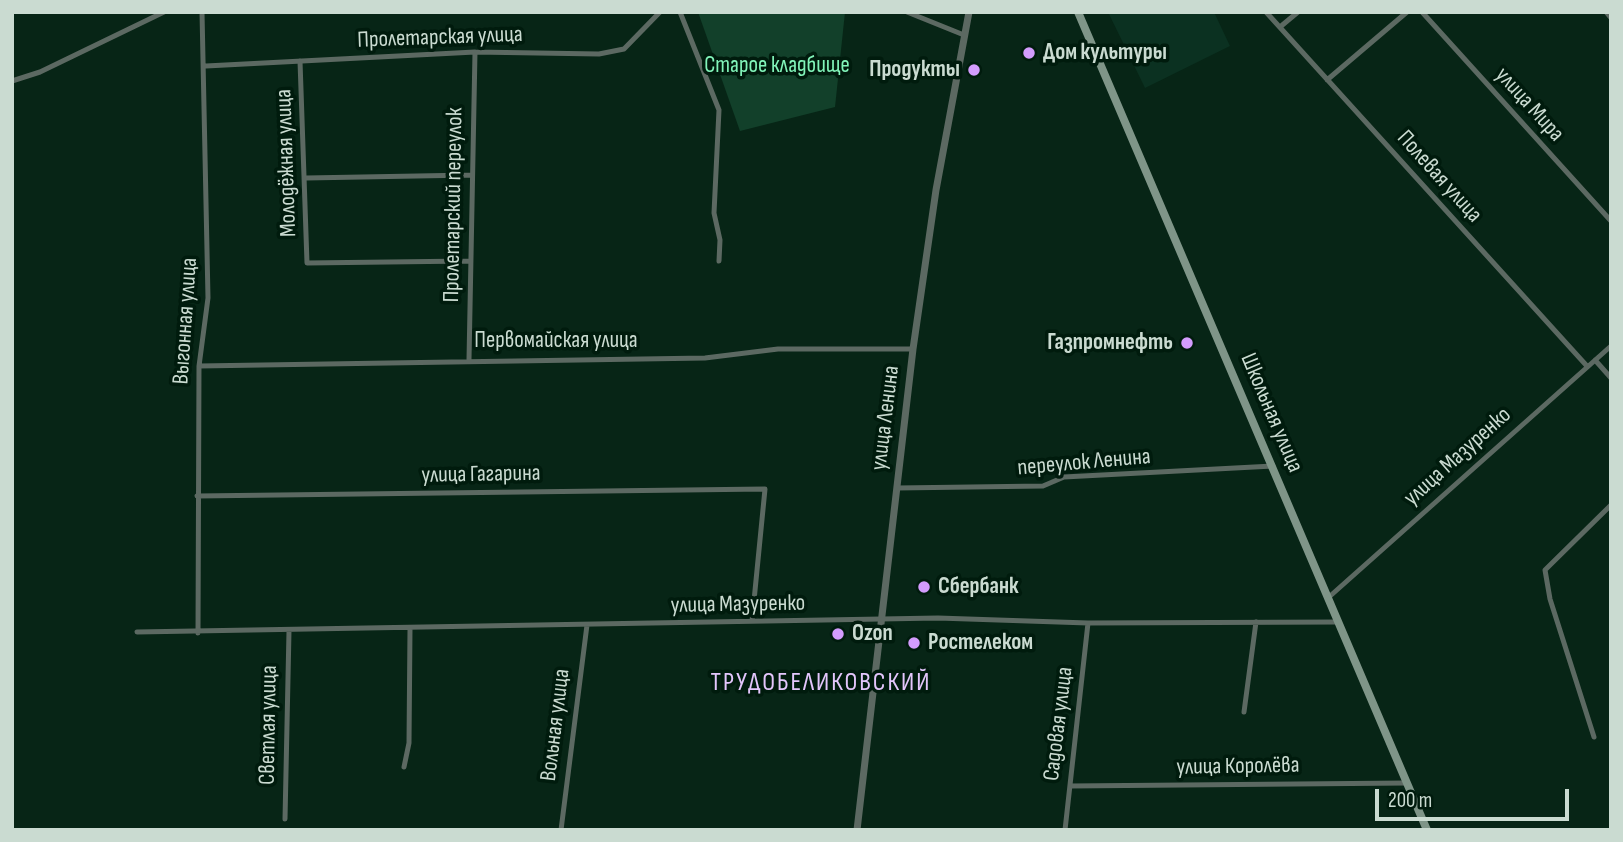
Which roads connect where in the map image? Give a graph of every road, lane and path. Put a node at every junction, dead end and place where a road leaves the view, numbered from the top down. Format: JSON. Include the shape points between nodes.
{"nodes":[{"id":1,"x":164,"y":12,"type":"edge"},
{"id":2,"x":202,"y":12,"type":"edge"},
{"id":3,"x":660,"y":12,"type":"edge"},
{"id":4,"x":680,"y":12,"type":"edge"},
{"id":5,"x":907,"y":12,"type":"edge"},
{"id":6,"x":969,"y":12,"type":"edge"},
{"id":7,"x":1078,"y":12,"type":"edge"},
{"id":8,"x":1266,"y":12,"type":"edge"},
{"id":9,"x":1298,"y":12,"type":"edge"},
{"id":10,"x":1407,"y":12,"type":"edge"},
{"id":11,"x":1422,"y":12,"type":"edge"},
{"id":12,"x":1606,"y":12,"type":"edge"},
{"id":13,"x":1611,"y":18,"type":"edge"},
{"id":14,"x":1280,"y":27,"type":"junction"},
{"id":15,"x":964,"y":34,"type":"junction"},
{"id":16,"x":475,"y":52,"type":"junction"},
{"id":17,"x":300,"y":61,"type":"junction"},
{"id":18,"x":206,"y":66,"type":"junction"},
{"id":19,"x":1327,"y":80,"type":"junction"},
{"id":20,"x":12,"y":81,"type":"edge"},
{"id":21,"x":472,"y":175,"type":"junction"},
{"id":22,"x":306,"y":178,"type":"junction"},
{"id":23,"x":1611,"y":221,"type":"edge"},
{"id":24,"x":470,"y":261,"type":"junction"},
{"id":25,"x":719,"y":261,"type":"dead end"},
{"id":26,"x":1611,"y":346,"type":"edge"},
{"id":27,"x":913,"y":349,"type":"junction"},
{"id":28,"x":469,"y":359,"type":"junction"},
{"id":29,"x":1595,"y":360,"type":"junction"},
{"id":30,"x":1586,"y":365,"type":"junction"},
{"id":31,"x":199,"y":366,"type":"junction"},
{"id":32,"x":1611,"y":378,"type":"edge"},
{"id":33,"x":1273,"y":466,"type":"junction"},
{"id":34,"x":897,"y":488,"type":"junction"},
{"id":35,"x":197,"y":496,"type":"junction"},
{"id":36,"x":1611,"y":505,"type":"edge"},
{"id":37,"x":1329,"y":597,"type":"junction"},
{"id":38,"x":883,"y":620,"type":"junction"},
{"id":39,"x":752,"y":621,"type":"junction"},
{"id":40,"x":1256,"y":622,"type":"junction"},
{"id":41,"x":1339,"y":622,"type":"junction"},
{"id":42,"x":1088,"y":623,"type":"junction"},
{"id":43,"x":587,"y":625,"type":"junction"},
{"id":44,"x":410,"y":629,"type":"junction"},
{"id":45,"x":289,"y":631,"type":"junction"},
{"id":46,"x":136,"y":632,"type":"dead end"},
{"id":47,"x":198,"y":633,"type":"junction"},
{"id":48,"x":1244,"y":712,"type":"dead end"},
{"id":49,"x":1594,"y":737,"type":"dead end"},
{"id":50,"x":404,"y":768,"type":"dead end"},
{"id":51,"x":1407,"y":783,"type":"junction"},
{"id":52,"x":1070,"y":786,"type":"junction"},
{"id":53,"x":285,"y":819,"type":"dead end"},
{"id":54,"x":561,"y":830,"type":"edge"},
{"id":55,"x":857,"y":830,"type":"edge"},
{"id":56,"x":1065,"y":830,"type":"edge"},
{"id":57,"x":1427,"y":830,"type":"edge"}],
"edges":[{"from":1,"to":20,"type":"street"},
{"from":2,"to":18,"type":"street","name":"Выгонная улица"},
{"from":3,"to":16,"type":"street","name":"Пролетарская улица","via":[[633,42],[616,51]]},
{"from":4,"to":25,"type":"street","via":[[719,110],[714,213]]},
{"from":5,"to":15,"type":"street"},
{"from":6,"to":15,"type":"street","name":"улица Ленина"},
{"from":7,"to":33,"type":"main road","name":"Школьная улица"},
{"from":8,"to":14,"type":"street","name":"Полевая улица"},
{"from":9,"to":14,"type":"street"},
{"from":10,"to":19,"type":"street"},
{"from":11,"to":23,"type":"street","name":"улица Мира"},
{"from":12,"to":13,"type":"street"},
{"from":14,"to":19,"type":"street","name":"Полевая улица"},
{"from":15,"to":27,"type":"street","name":"улица Ленина"},
{"from":16,"to":17,"type":"street","name":"Пролетарская улица"},
{"from":16,"to":21,"type":"street","name":"Пролетарский переулок"},
{"from":17,"to":18,"type":"street","name":"Пролетарская улица"},
{"from":17,"to":22,"type":"street","name":"Молодёжная улица"},
{"from":18,"to":31,"type":"street","name":"Выгонная улица","via":[[208,298]]},
{"from":19,"to":30,"type":"street","name":"Полевая улица"},
{"from":21,"to":22,"type":"street"},
{"from":21,"to":24,"type":"street","name":"Пролетарский переулок"},
{"from":22,"to":24,"type":"street","name":"Молодёжная улица","via":[[307,263]]},
{"from":24,"to":28,"type":"street","name":"Пролетарский переулок"},
{"from":26,"to":29,"type":"street","name":"улица Мазуренко"},
{"from":27,"to":28,"type":"street","name":"Первомайская улица","via":[[778,349],[705,358]]},
{"from":27,"to":34,"type":"street","name":"улица Ленина"},
{"from":28,"to":31,"type":"street","name":"Первомайская улица"},
{"from":29,"to":30,"type":"street","name":"улица Мазуренко"},
{"from":29,"to":32,"type":"street"},
{"from":30,"to":37,"type":"street","name":"улица Мазуренко"},
{"from":31,"to":35,"type":"street","name":"Выгонная улица"},
{"from":33,"to":34,"type":"street","name":"переулок Ленина","via":[[1064,477],[1043,486]]},
{"from":33,"to":37,"type":"main road","name":"Школьная улица"},
{"from":34,"to":38,"type":"street","name":"улица Ленина"},
{"from":35,"to":39,"type":"street","name":"улица Гагарина","via":[[765,489]]},
{"from":35,"to":47,"type":"street","name":"Выгонная улица"},
{"from":36,"to":49,"type":"street","via":[[1545,570]]},
{"from":37,"to":41,"type":"main road","name":"Школьная улица"},
{"from":38,"to":39,"type":"street","name":"улица Мазуренко"},
{"from":38,"to":42,"type":"street","name":"улица Мазуренко"},
{"from":38,"to":55,"type":"street","name":"улица Ленина"},
{"from":39,"to":43,"type":"street","name":"улица Мазуренко"},
{"from":40,"to":41,"type":"street","name":"улица Мазуренко"},
{"from":40,"to":42,"type":"street","name":"улица Мазуренко"},
{"from":40,"to":48,"type":"street"},
{"from":41,"to":51,"type":"main road","name":"Школьная улица"},
{"from":42,"to":52,"type":"street","name":"Садовая улица"},
{"from":43,"to":44,"type":"street","name":"улица Мазуренко"},
{"from":43,"to":54,"type":"street","name":"Вольная улица"},
{"from":44,"to":45,"type":"street","name":"улица Мазуренко"},
{"from":44,"to":50,"type":"street","via":[[409,743]]},
{"from":45,"to":47,"type":"street","name":"улица Мазуренко"},
{"from":45,"to":53,"type":"street","name":"Светлая улица"},
{"from":46,"to":47,"type":"street","name":"улица Мазуренко"},
{"from":51,"to":52,"type":"street","name":"улица Королёва"},
{"from":51,"to":57,"type":"main road","name":"Школьная улица"},
{"from":52,"to":56,"type":"street","name":"Садовая улица"}]}
